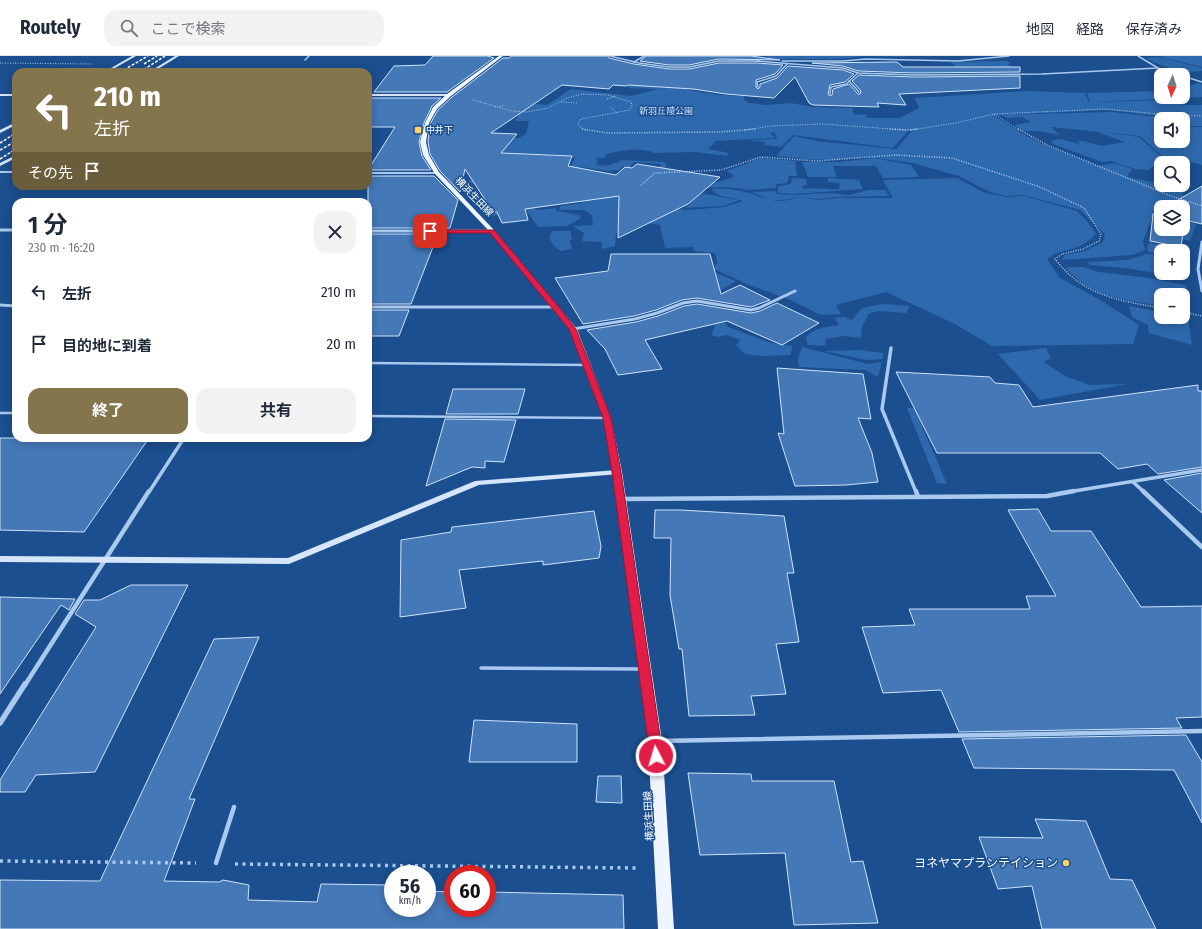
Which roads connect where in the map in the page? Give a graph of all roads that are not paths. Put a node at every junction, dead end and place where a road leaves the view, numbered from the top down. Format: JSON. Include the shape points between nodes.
{"nodes":[{"id":1,"x":134,"y":56,"type":"edge"},
{"id":2,"x":177,"y":56,"type":"edge"},
{"id":3,"x":309,"y":56,"type":"edge"},
{"id":4,"x":501,"y":56,"type":"edge"},
{"id":5,"x":610,"y":56,"type":"edge"},
{"id":6,"x":644,"y":56,"type":"edge"},
{"id":7,"x":974,"y":56,"type":"edge"},
{"id":8,"x":1009,"y":56,"type":"edge"},
{"id":9,"x":1138,"y":56,"type":"edge"},
{"id":10,"x":980,"y":59,"type":"junction"},
{"id":11,"x":305,"y":60,"type":"dead end"},
{"id":12,"x":757,"y":61,"type":"junction"},
{"id":13,"x":634,"y":62,"type":"junction"},
{"id":14,"x":786,"y":64,"type":"junction"},
{"id":15,"x":113,"y":68,"type":"edge"},
{"id":16,"x":158,"y":68,"type":"edge"},
{"id":17,"x":1154,"y":68,"type":"edge"},
{"id":18,"x":1158,"y":68,"type":"edge"},
{"id":19,"x":858,"y":73,"type":"junction"},
{"id":20,"x":1190,"y":78,"type":"edge"},
{"id":21,"x":849,"y":81,"type":"junction"},
{"id":22,"x":1202,"y":82,"type":"edge"},
{"id":23,"x":758,"y":87,"type":"dead end"},
{"id":24,"x":860,"y":92,"type":"dead end"},
{"id":25,"x":830,"y":94,"type":"dead end"},
{"id":26,"x":0,"y":95,"type":"edge"},
{"id":27,"x":12,"y":95,"type":"edge"},
{"id":28,"x":372,"y":95,"type":"edge"},
{"id":29,"x":447,"y":96,"type":"junction"},
{"id":30,"x":12,"y":125,"type":"edge"},
{"id":31,"x":0,"y":132,"type":"edge"},
{"id":32,"x":12,"y":158,"type":"edge"},
{"id":33,"x":0,"y":165,"type":"edge"},
{"id":34,"x":0,"y":172,"type":"edge"},
{"id":35,"x":12,"y":172,"type":"edge"},
{"id":36,"x":372,"y":173,"type":"edge"},
{"id":37,"x":437,"y":173,"type":"junction"},
{"id":38,"x":0,"y":230,"type":"edge"},
{"id":39,"x":12,"y":230,"type":"edge"},
{"id":40,"x":372,"y":231,"type":"edge"},
{"id":41,"x":492,"y":232,"type":"junction"},
{"id":42,"x":1202,"y":242,"type":"edge"},
{"id":43,"x":794,"y":291,"type":"dead end"},
{"id":44,"x":1202,"y":291,"type":"edge"},
{"id":45,"x":0,"y":306,"type":"edge"},
{"id":46,"x":12,"y":306,"type":"edge"},
{"id":47,"x":372,"y":307,"type":"edge"},
{"id":48,"x":556,"y":307,"type":"junction"},
{"id":49,"x":572,"y":329,"type":"junction"},
{"id":50,"x":891,"y":348,"type":"dead end"},
{"id":51,"x":372,"y":363,"type":"edge"},
{"id":52,"x":586,"y":365,"type":"junction"},
{"id":53,"x":0,"y":413,"type":"edge"},
{"id":54,"x":12,"y":413,"type":"edge"},
{"id":55,"x":372,"y":416,"type":"edge"},
{"id":56,"x":607,"y":418,"type":"junction"},
{"id":57,"x":181,"y":442,"type":"edge"},
{"id":58,"x":1202,"y":470,"type":"edge"},
{"id":59,"x":617,"y":472,"type":"junction"},
{"id":60,"x":1133,"y":482,"type":"junction"},
{"id":61,"x":918,"y":497,"type":"junction"},
{"id":62,"x":620,"y":499,"type":"junction"},
{"id":63,"x":1202,"y":547,"type":"edge"},
{"id":64,"x":0,"y":559,"type":"edge"},
{"id":65,"x":105,"y":560,"type":"junction"},
{"id":66,"x":481,"y":668,"type":"dead end"},
{"id":67,"x":645,"y":669,"type":"junction"},
{"id":68,"x":0,"y":723,"type":"edge"},
{"id":69,"x":1202,"y":731,"type":"edge"},
{"id":70,"x":655,"y":741,"type":"junction"},
{"id":71,"x":234,"y":807,"type":"dead end"},
{"id":72,"x":216,"y":864,"type":"road end"},
{"id":73,"x":666,"y":929,"type":"edge"}],
"edges":[{"from":1,"to":15,"type":"street"},
{"from":2,"to":16,"type":"street"},
{"from":3,"to":11,"type":"lane"},
{"from":4,"to":29,"type":"main road","name":"横浜生田線"},
{"from":5,"to":13,"type":"street"},
{"from":6,"to":13,"type":"lane"},
{"from":7,"to":10,"type":"street"},
{"from":8,"to":10,"type":"street"},
{"from":9,"to":18,"type":"street"},
{"from":10,"to":12,"type":"street"},
{"from":12,"to":13,"type":"street","via":[[713,62],[689,67]]},
{"from":12,"to":14,"type":"street"},
{"from":14,"to":19,"type":"street","via":[[843,68]]},
{"from":14,"to":23,"type":"street","via":[[776,76],[757,82]]},
{"from":17,"to":19,"type":"street","via":[[1042,74]]},
{"from":19,"to":21,"type":"street"},
{"from":20,"to":22,"type":"street"},
{"from":21,"to":24,"type":"street"},
{"from":21,"to":25,"type":"street","via":[[831,87]]},
{"from":26,"to":27,"type":"street"},
{"from":28,"to":29,"type":"street"},
{"from":29,"to":37,"type":"main road","name":"横浜生田線","via":[[429,116],[423,136],[426,155]]},
{"from":30,"to":31,"type":"street"},
{"from":32,"to":33,"type":"street"},
{"from":34,"to":35,"type":"street"},
{"from":36,"to":37,"type":"street"},
{"from":37,"to":41,"type":"main road","name":"横浜生田線"},
{"from":38,"to":39,"type":"street"},
{"from":40,"to":41,"type":"street"},
{"from":41,"to":48,"type":"main road","name":"横浜生田線"},
{"from":42,"to":44,"type":"street","via":[[1198,270]]},
{"from":43,"to":49,"type":"street","via":[[751,310],[697,301],[635,319]]},
{"from":45,"to":46,"type":"street"},
{"from":47,"to":48,"type":"street"},
{"from":48,"to":49,"type":"main road","name":"横浜生田線"},
{"from":49,"to":52,"type":"main road","name":"横浜生田線"},
{"from":50,"to":61,"type":"street","via":[[882,409]]},
{"from":51,"to":52,"type":"lane"},
{"from":52,"to":56,"type":"main road","name":"横浜生田線"},
{"from":53,"to":54,"type":"lane"},
{"from":55,"to":56,"type":"lane"},
{"from":56,"to":59,"type":"main road","name":"横浜生田線"},
{"from":57,"to":65,"type":"street"},
{"from":58,"to":60,"type":"street"},
{"from":59,"to":62,"type":"main road","name":"横浜生田線"},
{"from":59,"to":65,"type":"street","via":[[478,483],[289,561]]},
{"from":60,"to":61,"type":"street","via":[[1047,496]]},
{"from":60,"to":63,"type":"street"},
{"from":61,"to":62,"type":"street"},
{"from":62,"to":67,"type":"main road","name":"横浜生田線"},
{"from":64,"to":65,"type":"street"},
{"from":65,"to":68,"type":"street"},
{"from":66,"to":67,"type":"lane"},
{"from":67,"to":70,"type":"main road","name":"横浜生田線"},
{"from":69,"to":70,"type":"lane"},
{"from":70,"to":73,"type":"main road","name":"横浜生田線"},
{"from":71,"to":72,"type":"lane"}]}
